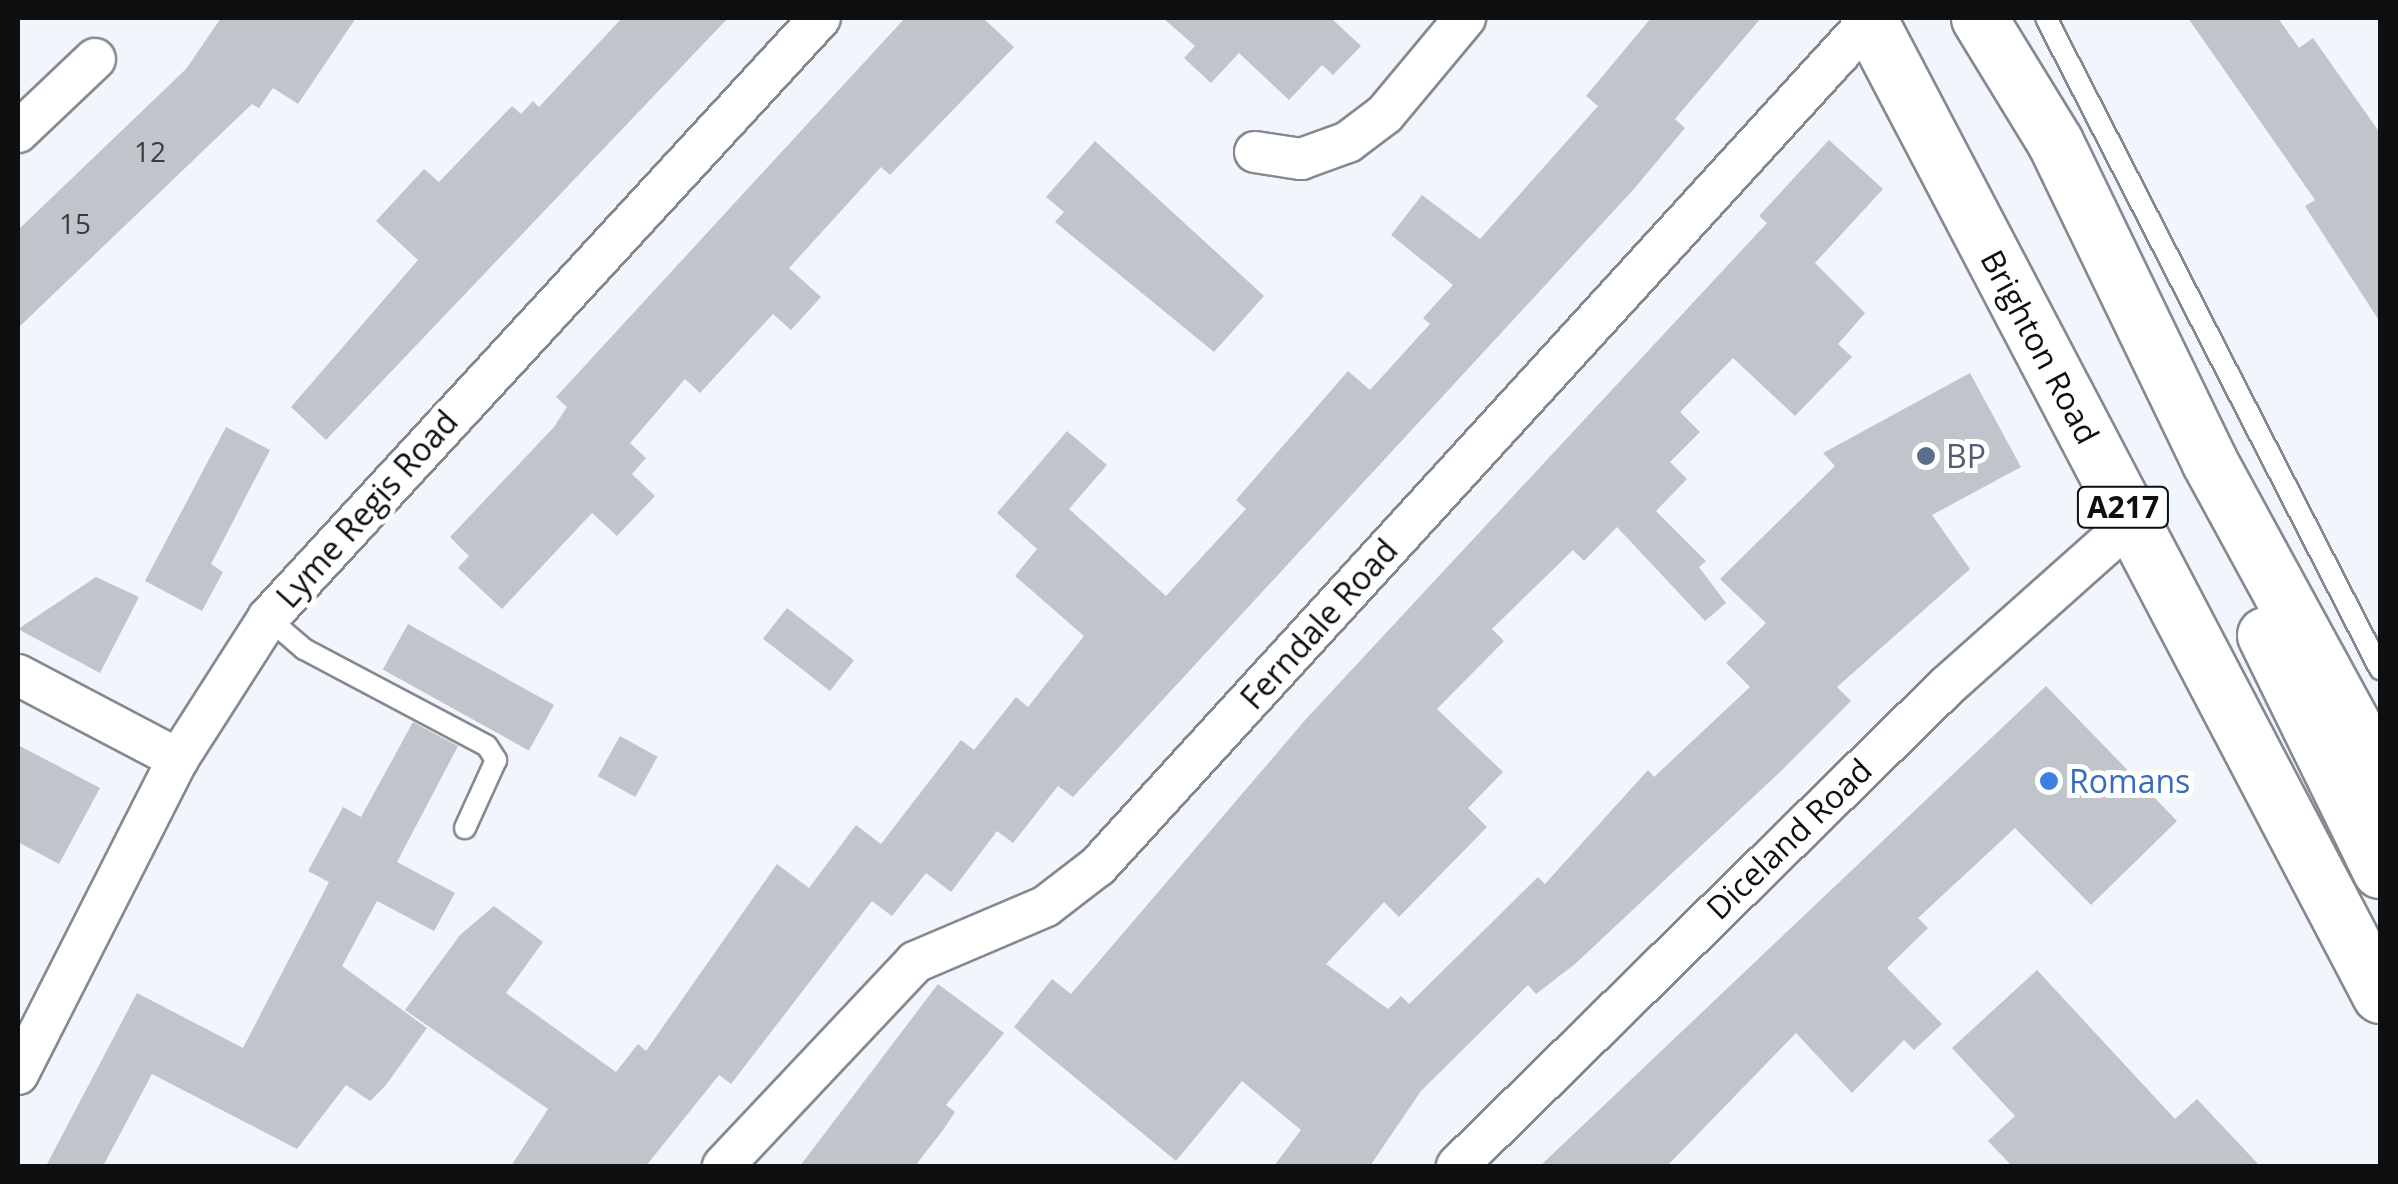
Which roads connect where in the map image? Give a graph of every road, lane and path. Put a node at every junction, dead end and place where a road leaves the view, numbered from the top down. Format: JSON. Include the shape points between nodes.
{"nodes":[{"id":1,"x":820,"y":18,"type":"edge"},
{"id":2,"x":1465,"y":18,"type":"edge"},
{"id":3,"x":1980,"y":18,"type":"edge"},
{"id":4,"x":2046,"y":18,"type":"edge"},
{"id":5,"x":1869,"y":19,"type":"edge"},
{"id":6,"x":95,"y":59,"type":"dead end"},
{"id":7,"x":18,"y":132,"type":"edge"},
{"id":8,"x":1254,"y":152,"type":"dead end"},
{"id":9,"x":2209,"y":461,"type":"junction"},
{"id":10,"x":2131,"y":522,"type":"junction"},
{"id":11,"x":268,"y":618,"type":"junction"},
{"id":12,"x":2380,"y":669,"type":"edge"},
{"id":13,"x":18,"y":675,"type":"edge"},
{"id":14,"x":178,"y":758,"type":"junction"},
{"id":15,"x":2380,"y":774,"type":"edge"},
{"id":16,"x":465,"y":828,"type":"dead end"},
{"id":17,"x":2380,"y":870,"type":"edge"},
{"id":18,"x":2380,"y":995,"type":"edge"},
{"id":19,"x":18,"y":1074,"type":"edge"},
{"id":20,"x":723,"y":1166,"type":"edge"},
{"id":21,"x":1457,"y":1166,"type":"edge"}],
"edges":[{"from":1,"to":11,"type":"street","name":"Lyme Regis Road"},
{"from":2,"to":8,"type":"street","via":[[1384,114],[1348,142],[1301,159]]},
{"from":3,"to":9,"type":"highway","number":"A217","via":[[2055,142]]},
{"from":4,"to":12,"type":"lane"},
{"from":5,"to":10,"type":"highway","name":"Brighton Road","number":"A217"},
{"from":5,"to":20,"type":"street","name":"Ferndale Road","via":[[1098,866],[1046,906],[915,962]]},
{"from":6,"to":7,"type":"street"},
{"from":9,"to":15,"type":"highway","number":"A217"},
{"from":9,"to":17,"type":"highway","via":[[2238,576]]},
{"from":10,"to":18,"type":"highway","name":"Brighton Road","number":"A217"},
{"from":10,"to":21,"type":"street","name":"Diceland Road","via":[[1948,686]]},
{"from":11,"to":14,"type":"street","name":"Lyme Regis Road"},
{"from":11,"to":16,"type":"lane","via":[[304,649],[486,746],[496,760]]},
{"from":13,"to":14,"type":"street"},
{"from":14,"to":19,"type":"street","name":"Lyme Regis Road"}]}
